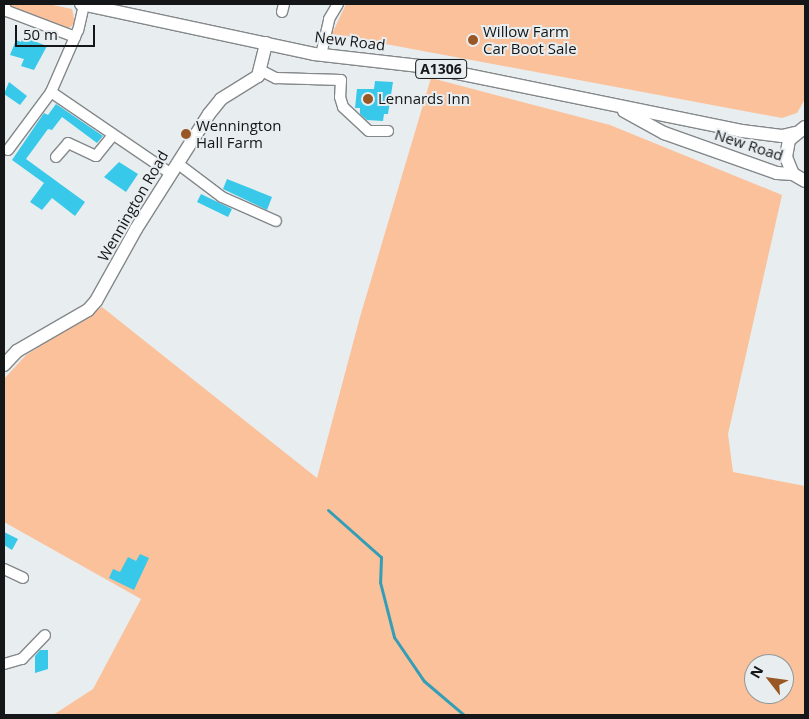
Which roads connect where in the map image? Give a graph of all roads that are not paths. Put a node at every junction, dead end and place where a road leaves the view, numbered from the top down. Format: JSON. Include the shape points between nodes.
{"nodes":[{"id":1,"x":82,"y":4,"type":"edge"},
{"id":2,"x":338,"y":4,"type":"edge"},
{"id":3,"x":4,"y":5,"type":"edge"},
{"id":4,"x":76,"y":36,"type":"junction"},
{"id":5,"x":266,"y":44,"type":"junction"},
{"id":6,"x":321,"y":55,"type":"junction"},
{"id":7,"x":260,"y":70,"type":"junction"},
{"id":8,"x":51,"y":92,"type":"junction"},
{"id":9,"x":615,"y":106,"type":"junction"},
{"id":10,"x":800,"y":130,"type":"edge"},
{"id":11,"x":388,"y":131,"type":"dead end"},
{"id":12,"x":112,"y":136,"type":"junction"},
{"id":13,"x":8,"y":150,"type":"dead end"},
{"id":14,"x":56,"y":158,"type":"dead end"},
{"id":15,"x":174,"y":168,"type":"junction"},
{"id":16,"x":793,"y":174,"type":"junction"},
{"id":17,"x":805,"y":181,"type":"edge"},
{"id":18,"x":276,"y":221,"type":"dead end"},
{"id":19,"x":4,"y":365,"type":"edge"},
{"id":20,"x":4,"y":569,"type":"edge"},
{"id":21,"x":22,"y":578,"type":"dead end"},
{"id":22,"x":45,"y":635,"type":"dead end"},
{"id":23,"x":4,"y":664,"type":"edge"}],
"edges":[{"from":1,"to":4,"type":"lane"},
{"from":1,"to":5,"type":"main road","name":"New Road","number":"A1306"},
{"from":2,"to":6,"type":"lane","via":[[328,19]]},
{"from":3,"to":4,"type":"lane","via":[[7,11]]},
{"from":4,"to":8,"type":"lane"},
{"from":5,"to":6,"type":"main road","name":"New Road","number":"A1306"},
{"from":5,"to":7,"type":"main road"},
{"from":6,"to":9,"type":"main road","name":"New Road","number":"A1306","via":[[428,67]]},
{"from":7,"to":11,"type":"lane","via":[[276,78],[342,80],[340,96],[343,107],[370,131]]},
{"from":7,"to":15,"type":"main road","name":"Wennington Road","via":[[251,81],[221,100]]},
{"from":8,"to":12,"type":"lane"},
{"from":8,"to":13,"type":"lane"},
{"from":9,"to":10,"type":"main road","name":"New Road","number":"A1306","via":[[742,131],[782,136]]},
{"from":9,"to":16,"type":"main road","name":"New Road","number":"A1306","via":[[664,133],[777,173]]},
{"from":10,"to":16,"type":"main road","via":[[786,149]]},
{"from":12,"to":14,"type":"lane","via":[[96,156],[68,143]]},
{"from":12,"to":15,"type":"lane"},
{"from":15,"to":18,"type":"lane","via":[[222,197]]},
{"from":15,"to":19,"type":"main road","name":"Wennington Road","via":[[88,310],[29,343]]},
{"from":16,"to":17,"type":"main road"},
{"from":20,"to":21,"type":"lane"},
{"from":22,"to":23,"type":"lane","via":[[22,659]]}]}
